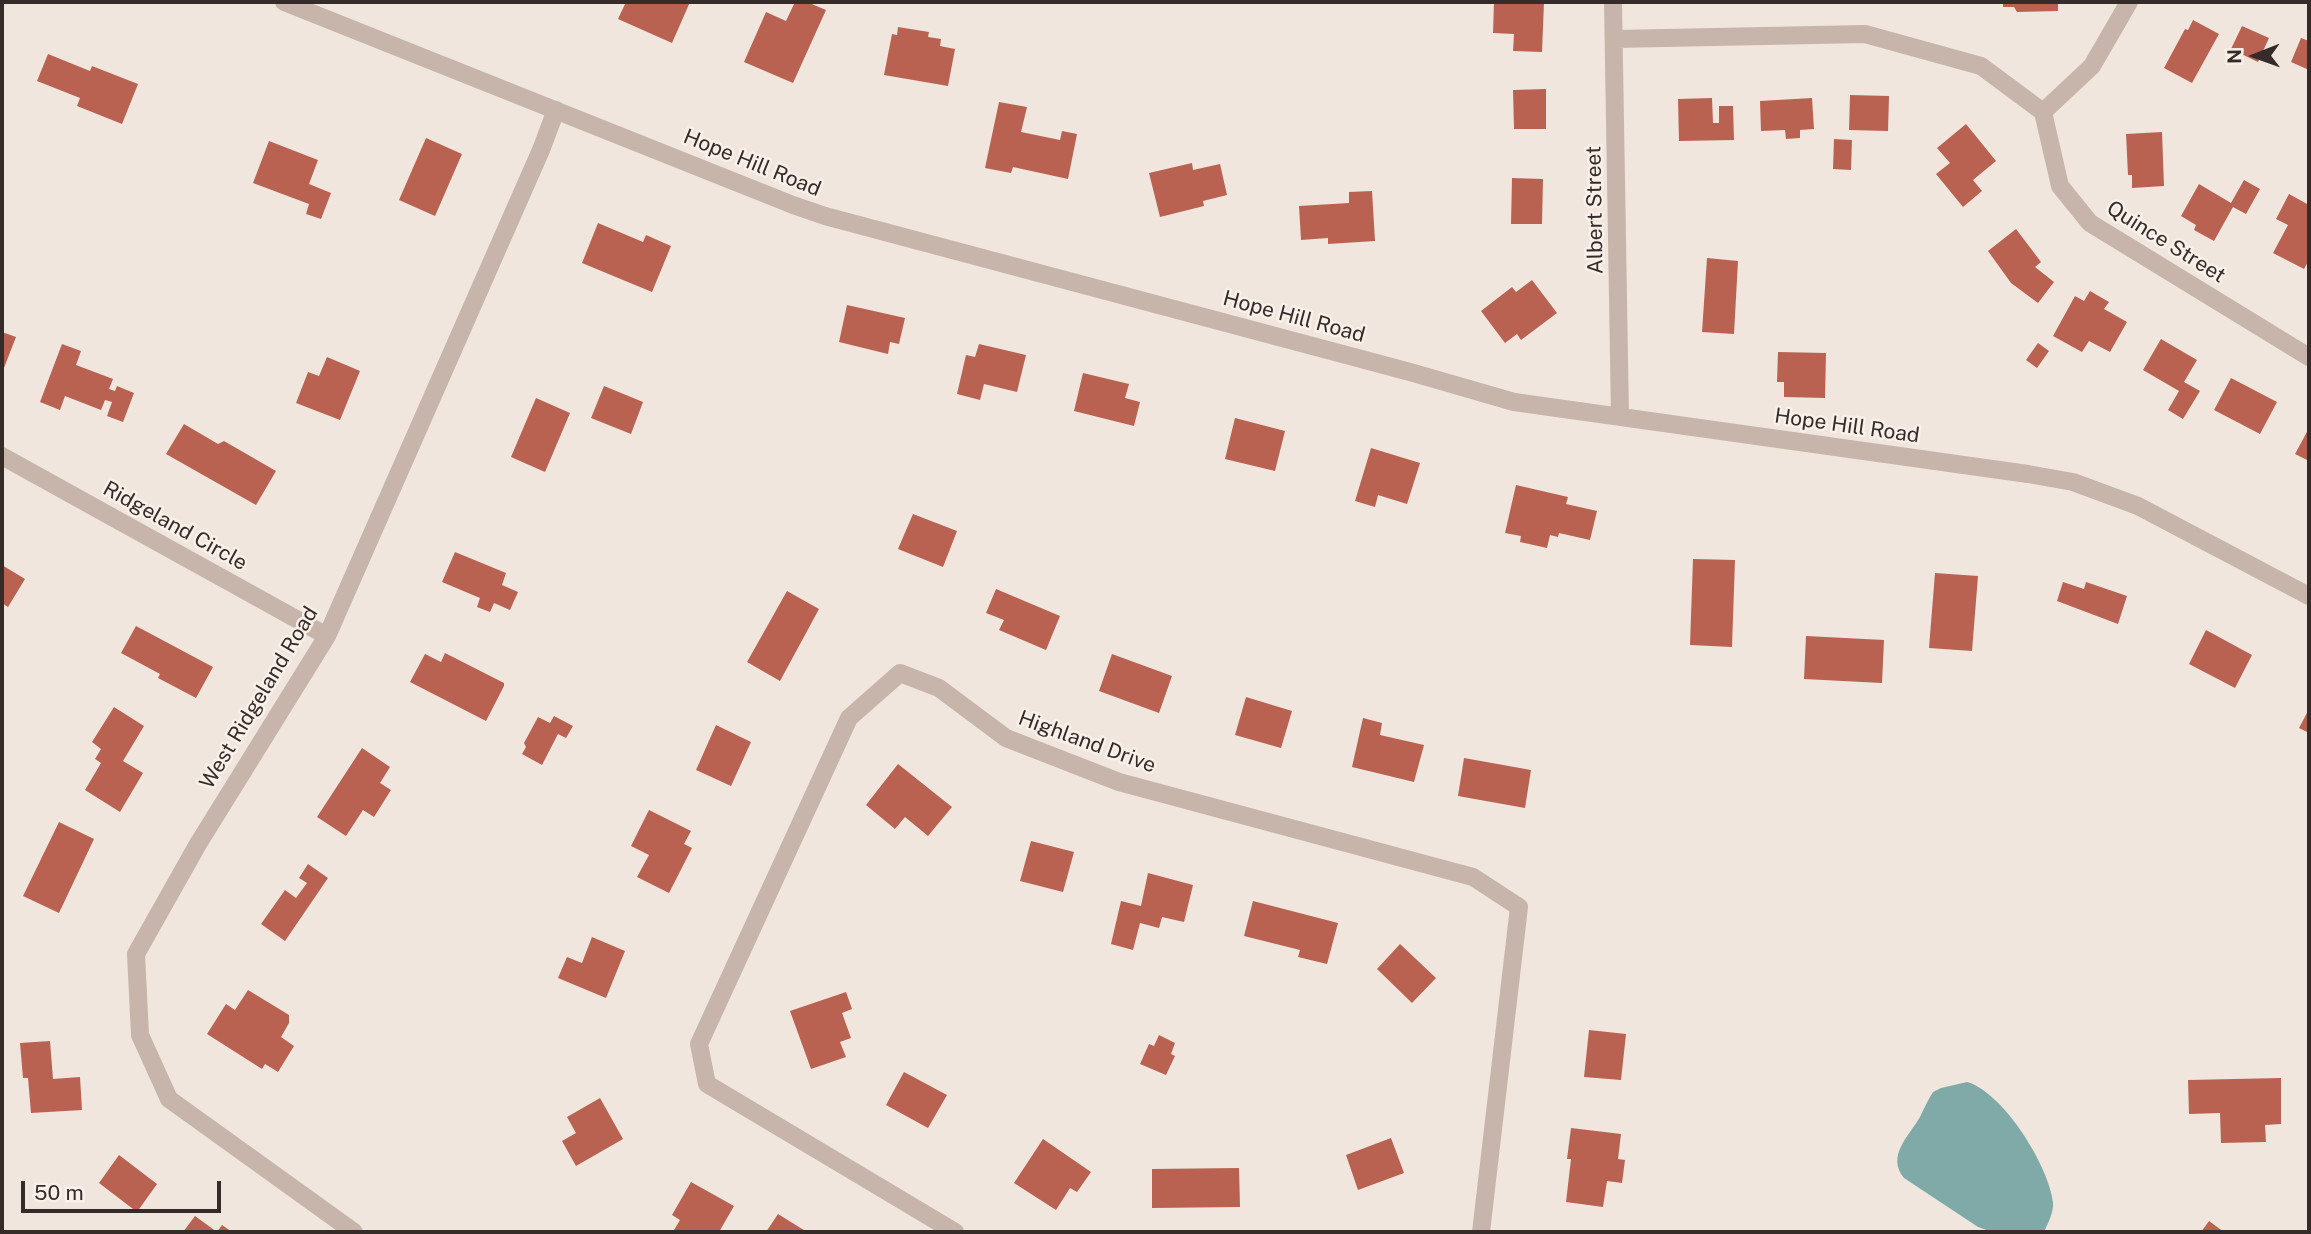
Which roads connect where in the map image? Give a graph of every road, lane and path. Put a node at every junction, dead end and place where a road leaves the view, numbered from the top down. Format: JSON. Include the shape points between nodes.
{"nodes":[{"id":1,"x":284,"y":2,"type":"edge"},
{"id":2,"x":1613,"y":2,"type":"edge"},
{"id":3,"x":2129,"y":2,"type":"edge"},
{"id":4,"x":1615,"y":39,"type":"junction"},
{"id":5,"x":556,"y":110,"type":"junction"},
{"id":6,"x":2043,"y":111,"type":"junction"},
{"id":7,"x":2309,"y":357,"type":"edge"},
{"id":8,"x":1620,"y":417,"type":"junction"},
{"id":9,"x":2,"y":456,"type":"edge"},
{"id":10,"x":2309,"y":596,"type":"edge"},
{"id":11,"x":327,"y":636,"type":"junction"},
{"id":12,"x":354,"y":1232,"type":"edge"},
{"id":13,"x":955,"y":1232,"type":"edge"},
{"id":14,"x":1481,"y":1232,"type":"edge"}],
"edges":[{"from":1,"to":5,"type":"street","name":"Hope Hill Road"},
{"from":2,"to":4,"type":"street","name":"Albert Street"},
{"from":3,"to":6,"type":"street","via":[[2092,66]]},
{"from":4,"to":6,"type":"street","via":[[1865,34],[1981,66]]},
{"from":4,"to":8,"type":"street","name":"Albert Street"},
{"from":5,"to":8,"type":"street","name":"Hope Hill Road","via":[[825,216],[1514,402]]},
{"from":5,"to":11,"type":"street","name":"West Ridgeland Road"},
{"from":6,"to":7,"type":"street","name":"Quince Street","via":[[2060,186],[2090,223]]},
{"from":8,"to":10,"type":"street","name":"Hope Hill Road","via":[[2073,482],[2138,506]]},
{"from":9,"to":11,"type":"street","name":"Ridgeland Circle"},
{"from":11,"to":12,"type":"street","name":"West Ridgeland Road","via":[[136,954],[140,1035],[169,1099]]},
{"from":13,"to":14,"type":"street","name":"Highland Drive","via":[[707,1084],[699,1044],[849,718],[900,673],[939,688],[1006,738],[1119,782],[1473,877],[1519,907]]}]}
